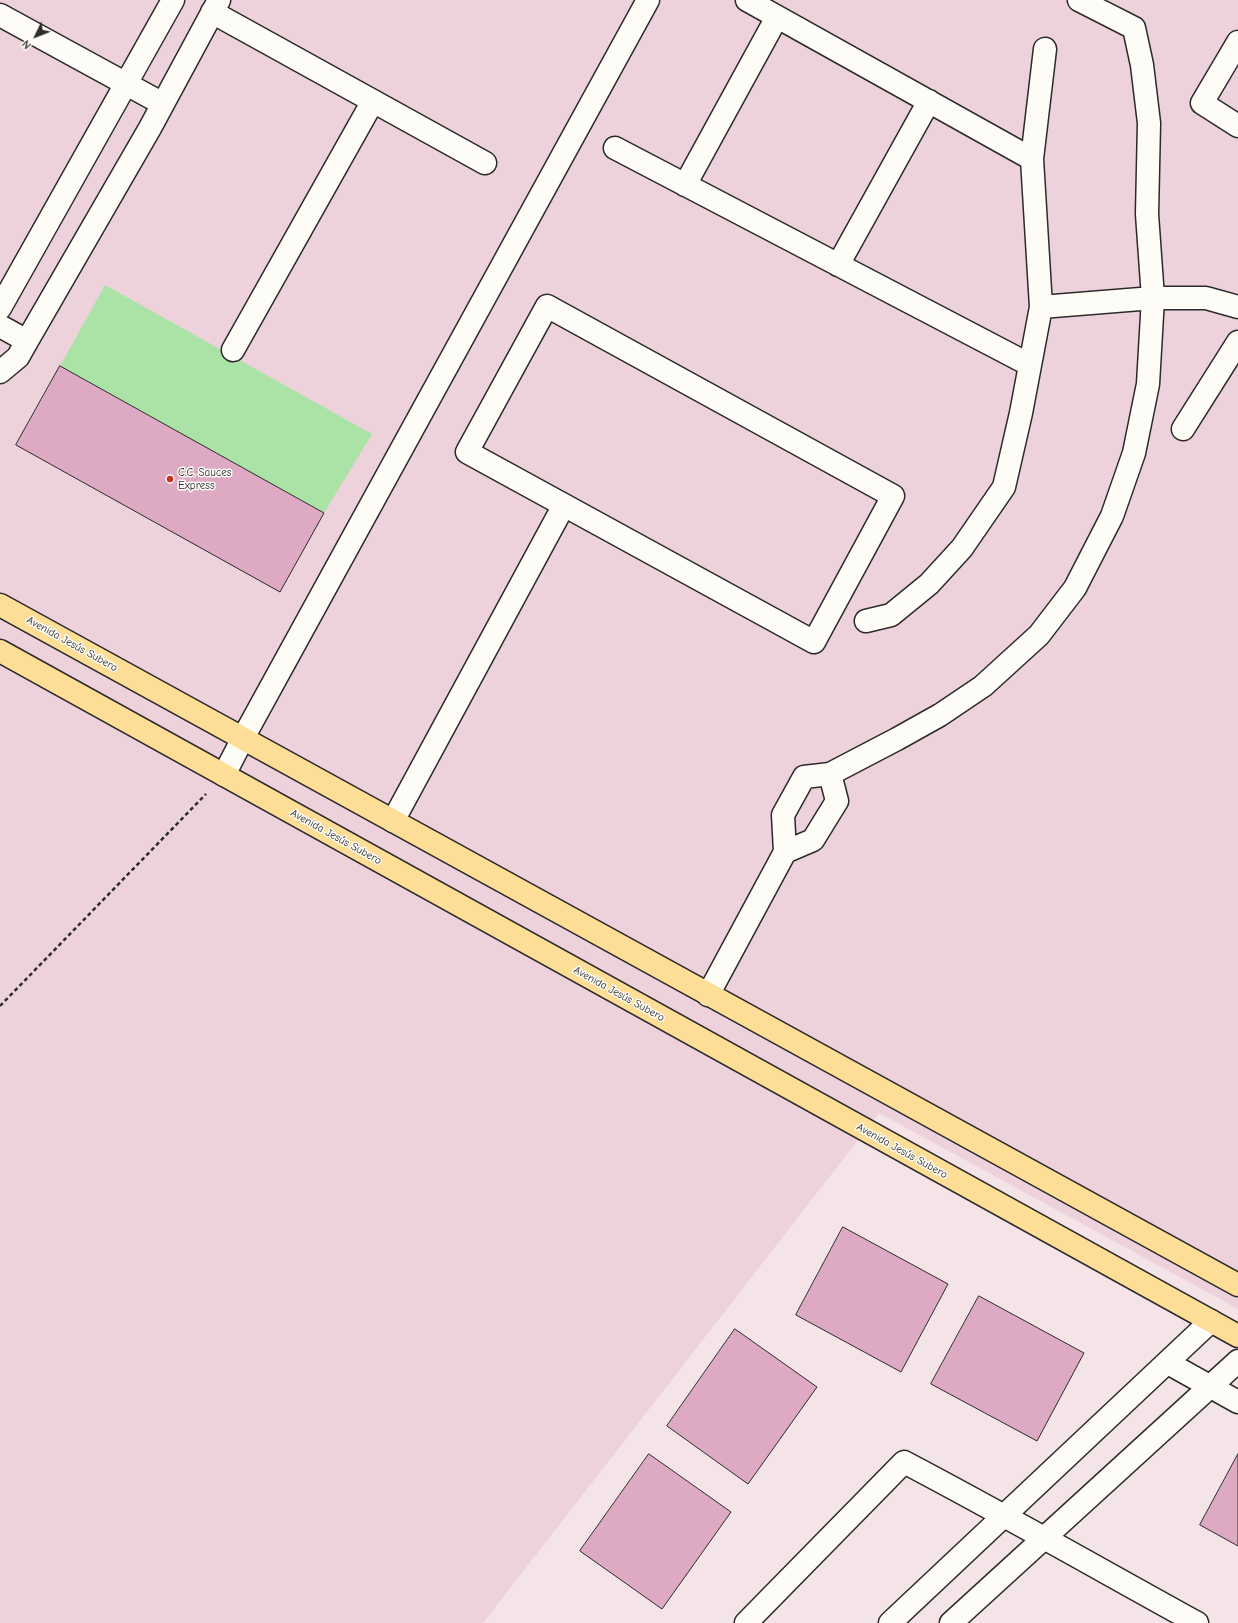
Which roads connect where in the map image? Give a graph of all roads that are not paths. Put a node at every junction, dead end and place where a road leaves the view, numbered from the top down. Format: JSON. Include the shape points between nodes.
{"nodes":[{"id":1,"x":173,"y":0,"type":"edge"},
{"id":2,"x":648,"y":0,"type":"edge"},
{"id":3,"x":747,"y":0,"type":"edge"},
{"id":4,"x":1089,"y":2,"type":"edge"},
{"id":5,"x":216,"y":6,"type":"edge"},
{"id":6,"x":0,"y":15,"type":"edge"},
{"id":7,"x":777,"y":17,"type":"junction"},
{"id":8,"x":1238,"y":42,"type":"edge"},
{"id":9,"x":1045,"y":49,"type":"dead end"},
{"id":10,"x":126,"y":84,"type":"junction"},
{"id":11,"x":373,"y":101,"type":"junction"},
{"id":12,"x":929,"y":101,"type":"junction"},
{"id":13,"x":163,"y":104,"type":"junction"},
{"id":14,"x":1238,"y":126,"type":"edge"},
{"id":15,"x":615,"y":148,"type":"dead end"},
{"id":16,"x":1032,"y":159,"type":"junction"},
{"id":17,"x":484,"y":163,"type":"dead end"},
{"id":18,"x":685,"y":185,"type":"junction"},
{"id":19,"x":838,"y":266,"type":"junction"},
{"id":20,"x":1153,"y":298,"type":"junction"},
{"id":21,"x":1041,"y":307,"type":"junction"},
{"id":22,"x":1238,"y":307,"type":"edge"},
{"id":23,"x":0,"y":308,"type":"edge"},
{"id":24,"x":0,"y":326,"type":"edge"},
{"id":25,"x":27,"y":341,"type":"junction"},
{"id":26,"x":1238,"y":342,"type":"edge"},
{"id":27,"x":233,"y":350,"type":"dead end"},
{"id":28,"x":1030,"y":365,"type":"junction"},
{"id":29,"x":0,"y":372,"type":"edge"},
{"id":30,"x":1184,"y":429,"type":"dead end"},
{"id":31,"x":564,"y":505,"type":"junction"},
{"id":32,"x":0,"y":605,"type":"edge"},
{"id":33,"x":866,"y":621,"type":"dead end"},
{"id":34,"x":0,"y":651,"type":"edge"},
{"id":35,"x":243,"y":738,"type":"junction"},
{"id":36,"x":830,"y":774,"type":"junction"},
{"id":37,"x":224,"y":775,"type":"junction"},
{"id":38,"x":392,"y":821,"type":"junction"},
{"id":39,"x":785,"y":852,"type":"junction"},
{"id":40,"x":708,"y":995,"type":"junction"},
{"id":41,"x":1238,"y":1285,"type":"edge"},
{"id":42,"x":1211,"y":1321,"type":"junction"},
{"id":43,"x":1238,"y":1336,"type":"edge"},
{"id":44,"x":1238,"y":1361,"type":"edge"},
{"id":45,"x":1168,"y":1363,"type":"junction"},
{"id":46,"x":1210,"y":1387,"type":"junction"},
{"id":47,"x":1238,"y":1402,"type":"edge"},
{"id":48,"x":1005,"y":1515,"type":"junction"},
{"id":49,"x":1043,"y":1539,"type":"junction"},
{"id":50,"x":746,"y":1623,"type":"edge"},
{"id":51,"x":890,"y":1623,"type":"edge"},
{"id":52,"x":951,"y":1623,"type":"edge"},
{"id":53,"x":1197,"y":1623,"type":"edge"}],
"edges":[{"from":1,"to":10,"type":"street"},
{"from":2,"to":35,"type":"street"},
{"from":3,"to":7,"type":"street"},
{"from":4,"to":20,"type":"street","via":[[1134,28],[1142,65],[1148,123],[1147,214]]},
{"from":5,"to":11,"type":"street"},
{"from":5,"to":13,"type":"street"},
{"from":6,"to":10,"type":"street"},
{"from":7,"to":12,"type":"street"},
{"from":7,"to":18,"type":"street"},
{"from":8,"to":14,"type":"street","via":[[1202,103]]},
{"from":9,"to":16,"type":"street"},
{"from":10,"to":13,"type":"street"},
{"from":10,"to":23,"type":"street"},
{"from":11,"to":17,"type":"street"},
{"from":11,"to":27,"type":"street"},
{"from":12,"to":16,"type":"street"},
{"from":12,"to":19,"type":"street"},
{"from":13,"to":25,"type":"street"},
{"from":15,"to":18,"type":"street"},
{"from":16,"to":21,"type":"street"},
{"from":18,"to":19,"type":"street"},
{"from":19,"to":28,"type":"street"},
{"from":20,"to":21,"type":"street"},
{"from":20,"to":22,"type":"street","via":[[1206,298]]},
{"from":20,"to":36,"type":"street","via":[[1148,384],[1134,453],[1112,516],[1075,588],[1039,635],[983,686],[928,722]]},
{"from":21,"to":28,"type":"street"},
{"from":24,"to":25,"type":"street"},
{"from":25,"to":29,"type":"street","via":[[18,357]]},
{"from":26,"to":30,"type":"street"},
{"from":28,"to":33,"type":"street","via":[[1004,487],[962,548],[929,584],[891,615]]},
{"from":31,"to":31,"type":"street","via":[[467,452],[547,306],[894,496],[814,642]]},
{"from":31,"to":38,"type":"street"},
{"from":32,"to":35,"type":"main road","name":"Avenida Jesús Subero"},
{"from":34,"to":37,"type":"main road","name":"Avenida Jesús Subero"},
{"from":35,"to":37,"type":"street"},
{"from":35,"to":38,"type":"main road","name":"Avenida Jesús Subero"},
{"from":36,"to":39,"type":"street","via":[[837,801],[813,840]]},
{"from":36,"to":39,"type":"street","via":[[804,777],[784,815]]},
{"from":37,"to":42,"type":"main road","name":"Avenida Jesús Subero"},
{"from":38,"to":40,"type":"main road","name":"Avenida Jesús Subero"},
{"from":39,"to":40,"type":"street"},
{"from":40,"to":41,"type":"main road","name":"Avenida Jesús Subero"},
{"from":42,"to":43,"type":"main road","name":"Avenida Jesús Subero"},
{"from":42,"to":45,"type":"street"},
{"from":44,"to":46,"type":"street"},
{"from":45,"to":46,"type":"street"},
{"from":45,"to":48,"type":"street"},
{"from":46,"to":47,"type":"street"},
{"from":46,"to":49,"type":"street"},
{"from":48,"to":49,"type":"street"},
{"from":48,"to":50,"type":"street","via":[[904,1462]]},
{"from":48,"to":51,"type":"street"},
{"from":49,"to":52,"type":"street"},
{"from":49,"to":53,"type":"street"}]}
